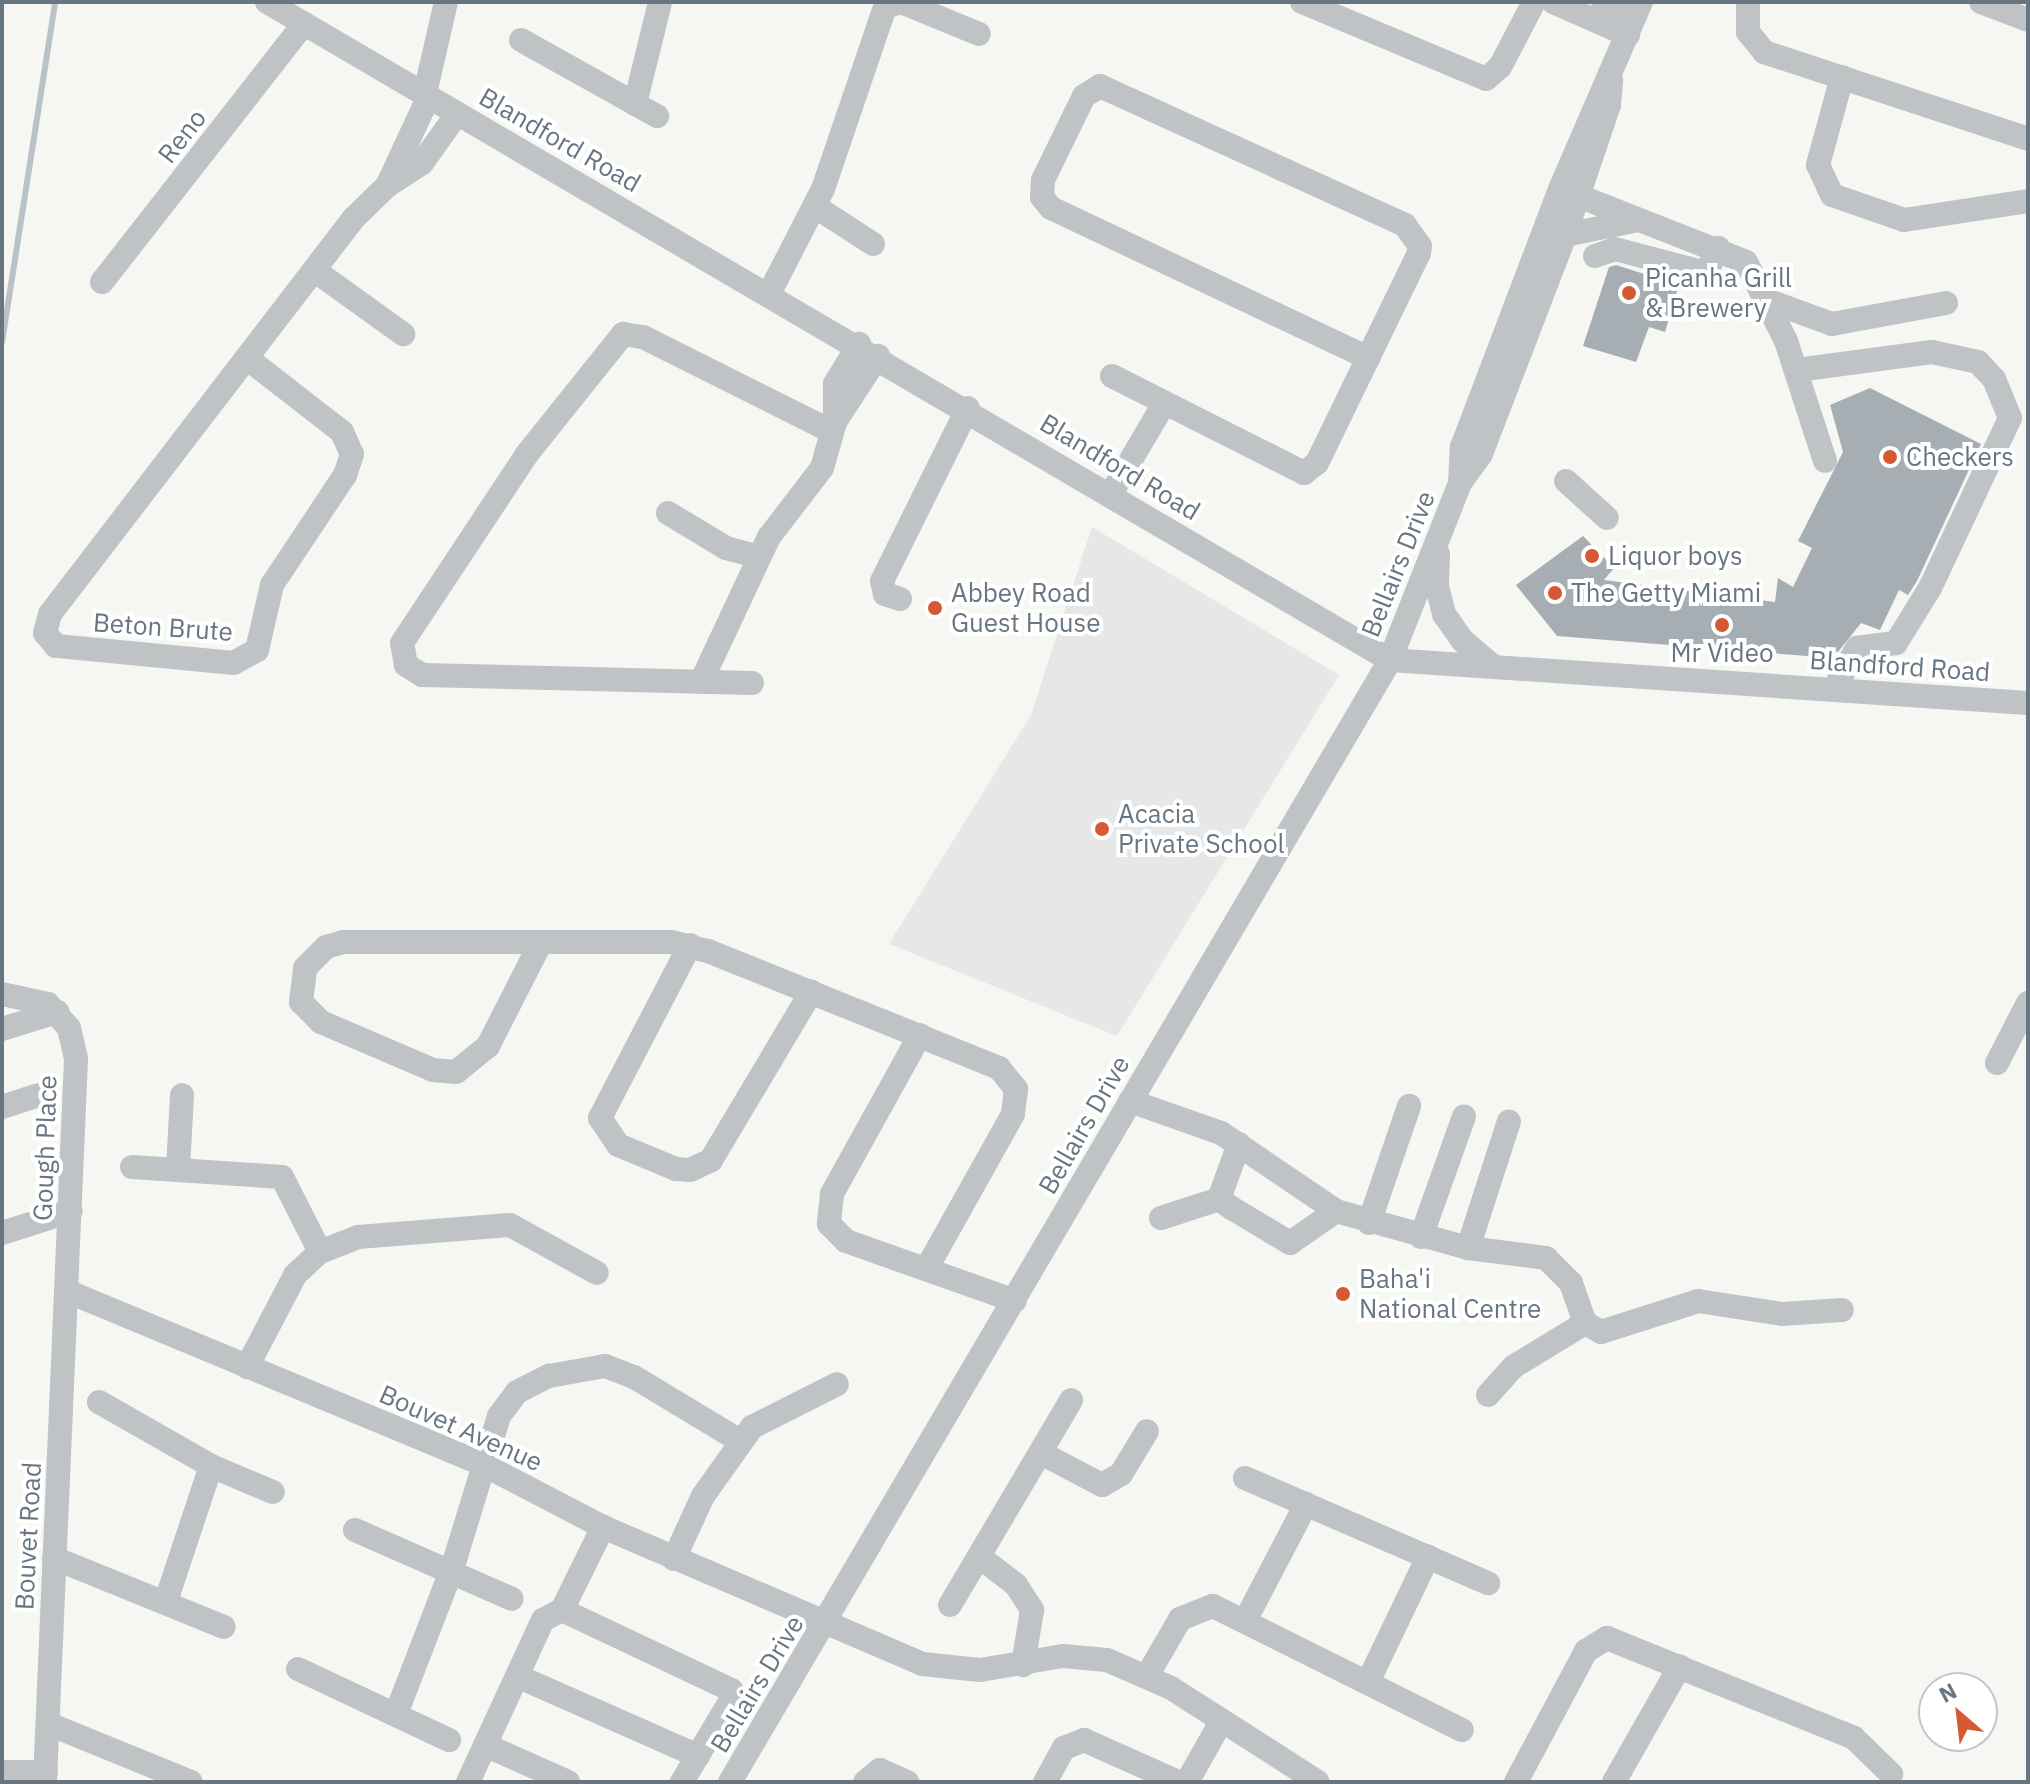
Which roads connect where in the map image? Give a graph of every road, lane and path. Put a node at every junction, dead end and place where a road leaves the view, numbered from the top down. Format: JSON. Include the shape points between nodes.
{"nodes":[{"id":1,"x":267,"y":2,"type":"edge"},
{"id":2,"x":446,"y":2,"type":"edge"},
{"id":3,"x":660,"y":2,"type":"edge"},
{"id":4,"x":1302,"y":2,"type":"edge"},
{"id":5,"x":1534,"y":2,"type":"edge"},
{"id":6,"x":1553,"y":2,"type":"edge"},
{"id":7,"x":1603,"y":2,"type":"edge"},
{"id":8,"x":1748,"y":2,"type":"edge"},
{"id":9,"x":1981,"y":2,"type":"edge"},
{"id":10,"x":1635,"y":18,"type":"edge"},
{"id":11,"x":2028,"y":20,"type":"edge"},
{"id":12,"x":304,"y":23,"type":"junction"},
{"id":13,"x":979,"y":34,"type":"dead end"},
{"id":14,"x":521,"y":40,"type":"dead end"},
{"id":15,"x":1842,"y":77,"type":"junction"},
{"id":16,"x":427,"y":95,"type":"junction"},
{"id":17,"x":635,"y":104,"type":"junction"},
{"id":18,"x":457,"y":114,"type":"junction"},
{"id":19,"x":657,"y":116,"type":"dead end"},
{"id":20,"x":2028,"y":139,"type":"edge"},
{"id":21,"x":387,"y":186,"type":"junction"},
{"id":22,"x":1570,"y":193,"type":"junction"},
{"id":23,"x":2028,"y":201,"type":"edge"},
{"id":24,"x":816,"y":207,"type":"junction"},
{"id":25,"x":1640,"y":221,"type":"junction"},
{"id":26,"x":1565,"y":235,"type":"junction"},
{"id":27,"x":873,"y":244,"type":"dead end"},
{"id":28,"x":1718,"y":248,"type":"junction"},
{"id":29,"x":1595,"y":256,"type":"dead end"},
{"id":30,"x":314,"y":270,"type":"junction"},
{"id":31,"x":102,"y":282,"type":"dead end"},
{"id":32,"x":770,"y":292,"type":"junction"},
{"id":33,"x":1769,"y":301,"type":"junction"},
{"id":34,"x":1946,"y":303,"type":"dead end"},
{"id":35,"x":1859,"y":320,"type":"junction"},
{"id":36,"x":403,"y":334,"type":"dead end"},
{"id":37,"x":868,"y":350,"type":"junction"},
{"id":38,"x":1368,"y":358,"type":"junction"},
{"id":39,"x":248,"y":359,"type":"junction"},
{"id":40,"x":1861,"y":362,"type":"junction"},
{"id":41,"x":1797,"y":370,"type":"junction"},
{"id":42,"x":1112,"y":376,"type":"dead end"},
{"id":43,"x":1162,"y":407,"type":"junction"},
{"id":44,"x":968,"y":408,"type":"junction"},
{"id":45,"x":833,"y":427,"type":"junction"},
{"id":46,"x":1823,"y":450,"type":"dead end"},
{"id":47,"x":1566,"y":481,"type":"dead end"},
{"id":48,"x":1460,"y":483,"type":"junction"},
{"id":49,"x":1112,"y":492,"type":"junction"},
{"id":50,"x":668,"y":513,"type":"dead end"},
{"id":51,"x":1607,"y":518,"type":"dead end"},
{"id":52,"x":1440,"y":532,"type":"junction"},
{"id":53,"x":759,"y":557,"type":"junction"},
{"id":54,"x":900,"y":599,"type":"dead end"},
{"id":55,"x":1390,"y":660,"type":"junction"},
{"id":56,"x":1492,"y":665,"type":"junction"},
{"id":57,"x":701,"y":682,"type":"junction"},
{"id":58,"x":752,"y":683,"type":"dead end"},
{"id":59,"x":1834,"y":689,"type":"junction"},
{"id":60,"x":2028,"y":703,"type":"edge"},
{"id":61,"x":541,"y":942,"type":"junction"},
{"id":62,"x":690,"y":945,"type":"junction"},
{"id":63,"x":811,"y":992,"type":"junction"},
{"id":64,"x":2,"y":994,"type":"edge"},
{"id":65,"x":2028,"y":1003,"type":"edge"},
{"id":66,"x":57,"y":1012,"type":"junction"},
{"id":67,"x":2,"y":1029,"type":"edge"},
{"id":68,"x":920,"y":1035,"type":"junction"},
{"id":69,"x":1997,"y":1063,"type":"dead end"},
{"id":70,"x":38,"y":1095,"type":"dead end"},
{"id":71,"x":182,"y":1095,"type":"dead end"},
{"id":72,"x":1130,"y":1101,"type":"junction"},
{"id":73,"x":1409,"y":1106,"type":"dead end"},
{"id":74,"x":2,"y":1107,"type":"edge"},
{"id":75,"x":1464,"y":1116,"type":"dead end"},
{"id":76,"x":1509,"y":1121,"type":"dead end"},
{"id":77,"x":1239,"y":1144,"type":"junction"},
{"id":78,"x":132,"y":1167,"type":"dead end"},
{"id":79,"x":178,"y":1169,"type":"junction"},
{"id":80,"x":1219,"y":1199,"type":"junction"},
{"id":81,"x":71,"y":1211,"type":"junction"},
{"id":82,"x":1336,"y":1211,"type":"junction"},
{"id":83,"x":1161,"y":1218,"type":"dead end"},
{"id":84,"x":1369,"y":1223,"type":"junction"},
{"id":85,"x":2,"y":1233,"type":"edge"},
{"id":86,"x":1421,"y":1237,"type":"junction"},
{"id":87,"x":1468,"y":1248,"type":"junction"},
{"id":88,"x":320,"y":1252,"type":"junction"},
{"id":89,"x":927,"y":1268,"type":"junction"},
{"id":90,"x":597,"y":1273,"type":"dead end"},
{"id":91,"x":69,"y":1292,"type":"junction"},
{"id":92,"x":1015,"y":1301,"type":"junction"},
{"id":93,"x":1842,"y":1310,"type":"dead end"},
{"id":94,"x":1585,"y":1323,"type":"junction"},
{"id":95,"x":247,"y":1367,"type":"junction"},
{"id":96,"x":837,"y":1384,"type":"dead end"},
{"id":97,"x":1488,"y":1395,"type":"dead end"},
{"id":98,"x":1071,"y":1400,"type":"dead end"},
{"id":99,"x":99,"y":1402,"type":"dead end"},
{"id":100,"x":1147,"y":1431,"type":"dead end"},
{"id":101,"x":740,"y":1441,"type":"junction"},
{"id":102,"x":1041,"y":1453,"type":"junction"},
{"id":103,"x":484,"y":1465,"type":"junction"},
{"id":104,"x":211,"y":1466,"type":"junction"},
{"id":105,"x":1245,"y":1478,"type":"dead end"},
{"id":106,"x":273,"y":1492,"type":"dead end"},
{"id":107,"x":1306,"y":1504,"type":"junction"},
{"id":108,"x":603,"y":1527,"type":"junction"},
{"id":109,"x":355,"y":1530,"type":"dead end"},
{"id":110,"x":1428,"y":1557,"type":"junction"},
{"id":111,"x":54,"y":1558,"type":"junction"},
{"id":112,"x":981,"y":1558,"type":"junction"},
{"id":113,"x":674,"y":1559,"type":"junction"},
{"id":114,"x":452,"y":1569,"type":"junction"},
{"id":115,"x":1488,"y":1583,"type":"dead end"},
{"id":116,"x":512,"y":1599,"type":"dead end"},
{"id":117,"x":166,"y":1601,"type":"junction"},
{"id":118,"x":950,"y":1605,"type":"dead end"},
{"id":119,"x":562,"y":1610,"type":"junction"},
{"id":120,"x":1246,"y":1619,"type":"junction"},
{"id":121,"x":827,"y":1622,"type":"junction"},
{"id":122,"x":224,"y":1627,"type":"dead end"},
{"id":123,"x":1023,"y":1665,"type":"junction"},
{"id":124,"x":1680,"y":1666,"type":"junction"},
{"id":125,"x":298,"y":1669,"type":"dead end"},
{"id":126,"x":517,"y":1676,"type":"junction"},
{"id":127,"x":1147,"y":1676,"type":"junction"},
{"id":128,"x":1368,"y":1682,"type":"junction"},
{"id":129,"x":396,"y":1714,"type":"junction"},
{"id":130,"x":1221,"y":1722,"type":"junction"},
{"id":131,"x":49,"y":1724,"type":"junction"},
{"id":132,"x":1462,"y":1730,"type":"dead end"},
{"id":133,"x":449,"y":1740,"type":"dead end"},
{"id":134,"x":485,"y":1745,"type":"junction"},
{"id":135,"x":698,"y":1756,"type":"junction"},
{"id":136,"x":2,"y":1772,"type":"edge"},
{"id":137,"x":151,"y":1773,"type":"edge"},
{"id":138,"x":1891,"y":1774,"type":"dead end"},
{"id":139,"x":45,"y":1777,"type":"edge"},
{"id":140,"x":191,"y":1782,"type":"edge"},
{"id":141,"x":468,"y":1782,"type":"edge"},
{"id":142,"x":568,"y":1782,"type":"edge"},
{"id":143,"x":682,"y":1782,"type":"edge"},
{"id":144,"x":730,"y":1782,"type":"edge"},
{"id":145,"x":865,"y":1782,"type":"edge"},
{"id":146,"x":907,"y":1782,"type":"edge"},
{"id":147,"x":1045,"y":1782,"type":"edge"},
{"id":148,"x":1178,"y":1782,"type":"edge"},
{"id":149,"x":1187,"y":1782,"type":"edge"},
{"id":150,"x":1318,"y":1782,"type":"edge"},
{"id":151,"x":1516,"y":1782,"type":"edge"},
{"id":152,"x":1614,"y":1782,"type":"edge"}],
"edges":[{"from":1,"to":12,"type":"street","name":"Blandford Road"},
{"from":2,"to":16,"type":"street","name":"Beton Brute"},
{"from":3,"to":17,"type":"street"},
{"from":4,"to":5,"type":"street","via":[[1486,79],[1500,67]]},
{"from":6,"to":10,"type":"street"},
{"from":7,"to":10,"type":"street"},
{"from":8,"to":15,"type":"street","via":[[1748,32],[1764,52]]},
{"from":9,"to":11,"type":"street"},
{"from":10,"to":22,"type":"street","name":"Bellairs Drive"},
{"from":12,"to":16,"type":"street","name":"Blandford Road"},
{"from":12,"to":31,"type":"street","name":"Reno"},
{"from":13,"to":24,"type":"street","via":[[901,2],[885,7]]},
{"from":14,"to":17,"type":"street"},
{"from":15,"to":20,"type":"street"},
{"from":15,"to":23,"type":"street","via":[[1818,165],[1832,195],[1904,220]]},
{"from":16,"to":18,"type":"street","name":"Blandford Road"},
{"from":16,"to":21,"type":"street","name":"Beton Brute"},
{"from":17,"to":19,"type":"street"},
{"from":18,"to":21,"type":"street","name":"Beton Brute","via":[[422,163]]},
{"from":18,"to":32,"type":"street","name":"Blandford Road"},
{"from":21,"to":30,"type":"street","name":"Beton Brute"},
{"from":22,"to":25,"type":"street"},
{"from":22,"to":26,"type":"street","name":"Bellairs Drive"},
{"from":22,"to":48,"type":"street","name":"Bellairs Drive","via":[[1462,447]]},
{"from":24,"to":27,"type":"street"},
{"from":24,"to":32,"type":"street"},
{"from":25,"to":26,"type":"street"},
{"from":25,"to":28,"type":"street"},
{"from":26,"to":48,"type":"street","name":"Bellairs Drive","via":[[1481,454]]},
{"from":28,"to":29,"type":"street","via":[[1706,273],[1615,249]]},
{"from":28,"to":33,"type":"street","via":[[1746,262]]},
{"from":30,"to":36,"type":"street"},
{"from":30,"to":39,"type":"street","name":"Beton Brute"},
{"from":32,"to":37,"type":"street","name":"Blandford Road"},
{"from":33,"to":35,"type":"street","via":[[1832,324]]},
{"from":33,"to":41,"type":"street"},
{"from":34,"to":35,"type":"street"},
{"from":35,"to":40,"type":"street"},
{"from":37,"to":44,"type":"street","name":"Blandford Road"},
{"from":37,"to":45,"type":"street","via":[[835,384]]},
{"from":38,"to":38,"type":"street","via":[[1419,253],[1414,232],[1109,88],[1088,91],[1043,180],[1042,197],[1051,208]]},
{"from":38,"to":43,"type":"street","via":[[1317,463],[1304,473]]},
{"from":39,"to":39,"type":"street","name":"Beton Brute","via":[[50,614],[45,633],[56,646],[234,663],[257,650],[272,585],[345,475],[352,454],[342,432]]},
{"from":40,"to":41,"type":"street"},
{"from":40,"to":59,"type":"street","via":[[1932,352],[1978,362],[1994,379],[2010,418],[1930,588],[1896,643],[1857,648]]},
{"from":41,"to":46,"type":"street"},
{"from":42,"to":43,"type":"street"},
{"from":43,"to":49,"type":"street"},
{"from":44,"to":49,"type":"street","name":"Blandford Road"},
{"from":44,"to":54,"type":"street","via":[[882,581],[885,594]]},
{"from":45,"to":53,"type":"street","via":[[822,468]]},
{"from":45,"to":57,"type":"street","via":[[643,337],[623,334],[527,454],[402,643],[406,665],[422,675]]},
{"from":47,"to":51,"type":"street"},
{"from":48,"to":52,"type":"street","name":"Bellairs Drive"},
{"from":49,"to":55,"type":"street","name":"Blandford Road","via":[[1271,595]]},
{"from":50,"to":53,"type":"street","via":[[726,548]]},
{"from":52,"to":55,"type":"street","name":"Bellairs Drive"},
{"from":52,"to":56,"type":"street","via":[[1437,586],[1444,614],[1463,641]]},
{"from":53,"to":57,"type":"street","via":[[740,609]]},
{"from":55,"to":56,"type":"street","name":"Blandford Road"},
{"from":55,"to":72,"type":"street","name":"Bellairs Drive"},
{"from":56,"to":59,"type":"street","name":"Blandford Road"},
{"from":57,"to":58,"type":"street"},
{"from":59,"to":60,"type":"street","name":"Blandford Road"},
{"from":61,"to":61,"type":"street","via":[[343,942],[326,947],[305,968],[301,1002],[321,1022],[433,1070],[456,1072],[488,1046]]},
{"from":61,"to":62,"type":"street"},
{"from":62,"to":63,"type":"street"},
{"from":62,"to":63,"type":"street","via":[[600,1118],[618,1145],[676,1169],[711,1160]]},
{"from":63,"to":68,"type":"street"},
{"from":64,"to":66,"type":"street","via":[[36,997]]},
{"from":65,"to":69,"type":"street"},
{"from":66,"to":67,"type":"street"},
{"from":66,"to":81,"type":"street","name":"Gough Place","via":[[69,1028],[76,1059]]},
{"from":68,"to":89,"type":"street","via":[[999,1068],[1010,1076],[1017,1102]]},
{"from":68,"to":89,"type":"street","via":[[826,1214],[846,1241]]},
{"from":70,"to":74,"type":"street"},
{"from":71,"to":79,"type":"street"},
{"from":72,"to":77,"type":"street"},
{"from":72,"to":92,"type":"street","name":"Bellairs Drive"},
{"from":73,"to":84,"type":"street"},
{"from":75,"to":86,"type":"street"},
{"from":76,"to":87,"type":"street"},
{"from":77,"to":80,"type":"street"},
{"from":77,"to":82,"type":"street"},
{"from":78,"to":79,"type":"street"},
{"from":79,"to":88,"type":"street","via":[[282,1177]]},
{"from":80,"to":82,"type":"street","via":[[1290,1243]]},
{"from":80,"to":83,"type":"street"},
{"from":81,"to":85,"type":"street"},
{"from":81,"to":91,"type":"street","name":"Gough Place"},
{"from":82,"to":84,"type":"street"},
{"from":84,"to":86,"type":"street"},
{"from":86,"to":87,"type":"street"},
{"from":87,"to":94,"type":"street","via":[[1556,1264],[1571,1283]]},
{"from":88,"to":90,"type":"street","via":[[383,1232],[499,1224],[548,1241]]},
{"from":88,"to":95,"type":"street","via":[[286,1287]]},
{"from":89,"to":92,"type":"street"},
{"from":91,"to":95,"type":"street","name":"Bouvet Avenue"},
{"from":91,"to":111,"type":"street","name":"Bouvet Road"},
{"from":92,"to":121,"type":"street","name":"Bellairs Drive"},
{"from":93,"to":94,"type":"street","via":[[1782,1314],[1698,1301],[1612,1330]]},
{"from":94,"to":97,"type":"street","via":[[1513,1367]]},
{"from":95,"to":103,"type":"street","name":"Bouvet Avenue"},
{"from":96,"to":101,"type":"street","via":[[767,1415]]},
{"from":98,"to":102,"type":"street"},
{"from":99,"to":104,"type":"street"},
{"from":100,"to":102,"type":"street","via":[[1121,1474],[1102,1485]]},
{"from":101,"to":103,"type":"street","via":[[634,1377],[586,1367],[517,1392],[499,1416]]},
{"from":101,"to":113,"type":"street","via":[[703,1496]]},
{"from":102,"to":112,"type":"street"},
{"from":103,"to":108,"type":"street","name":"Bouvet Avenue"},
{"from":103,"to":114,"type":"street"},
{"from":104,"to":106,"type":"street"},
{"from":104,"to":117,"type":"street"},
{"from":105,"to":107,"type":"street"},
{"from":107,"to":110,"type":"street"},
{"from":107,"to":120,"type":"street"},
{"from":108,"to":113,"type":"street","name":"Bouvet Avenue"},
{"from":108,"to":119,"type":"street"},
{"from":109,"to":114,"type":"street"},
{"from":110,"to":115,"type":"street"},
{"from":110,"to":128,"type":"street"},
{"from":111,"to":117,"type":"street"},
{"from":111,"to":131,"type":"street","name":"Bouvet Road"},
{"from":112,"to":118,"type":"street"},
{"from":112,"to":123,"type":"street","via":[[1016,1585],[1032,1610]]},
{"from":113,"to":121,"type":"street","name":"Bouvet Avenue"},
{"from":114,"to":116,"type":"street"},
{"from":114,"to":129,"type":"street"},
{"from":117,"to":122,"type":"street"},
{"from":119,"to":126,"type":"street","via":[[543,1620]]},
{"from":119,"to":135,"type":"street","via":[[728,1687],[731,1700]]},
{"from":120,"to":127,"type":"street","via":[[1213,1606],[1198,1608],[1166,1638]]},
{"from":120,"to":128,"type":"street"},
{"from":121,"to":123,"type":"street","name":"Bouvet Avenue","via":[[922,1664],[965,1670]]},
{"from":121,"to":144,"type":"street","name":"Bellairs Drive"},
{"from":123,"to":127,"type":"street","name":"Bouvet Avenue","via":[[1084,1655]]},
{"from":124,"to":138,"type":"street","via":[[1854,1738]]},
{"from":124,"to":151,"type":"street","via":[[1617,1640],[1598,1640],[1586,1651]]},
{"from":124,"to":152,"type":"street"},
{"from":125,"to":129,"type":"street"},
{"from":126,"to":134,"type":"street"},
{"from":126,"to":135,"type":"street"},
{"from":127,"to":130,"type":"street","name":"Bouvet Avenue"},
{"from":128,"to":132,"type":"street"},
{"from":129,"to":133,"type":"street"},
{"from":130,"to":149,"type":"street"},
{"from":130,"to":150,"type":"street","name":"Bouvet Avenue"},
{"from":131,"to":137,"type":"street"},
{"from":131,"to":139,"type":"street","name":"Bouvet Road"},
{"from":134,"to":141,"type":"street"},
{"from":134,"to":142,"type":"street"},
{"from":135,"to":143,"type":"street"},
{"from":136,"to":139,"type":"street"},
{"from":137,"to":140,"type":"street"},
{"from":145,"to":146,"type":"street","via":[[880,1770]]},
{"from":147,"to":148,"type":"street","via":[[1064,1748],[1084,1740]]}]}
